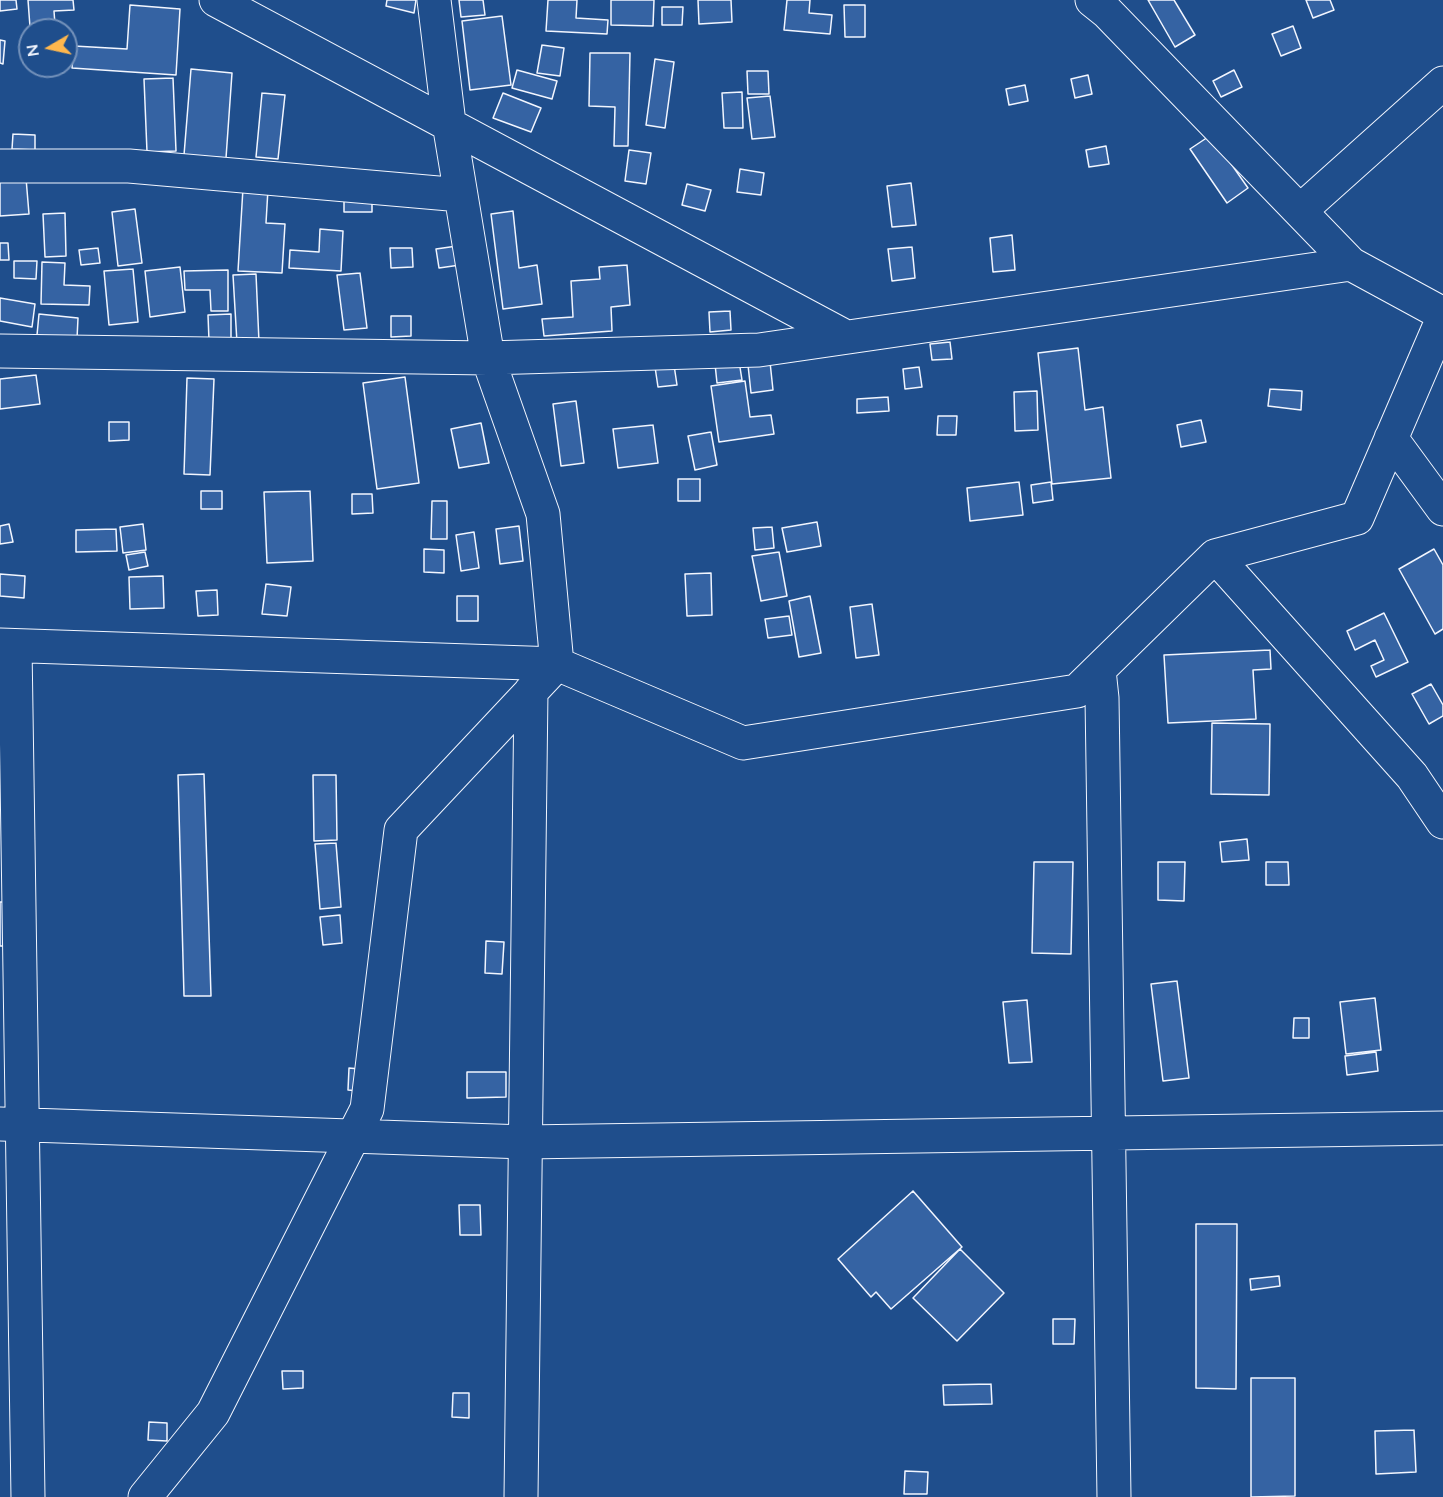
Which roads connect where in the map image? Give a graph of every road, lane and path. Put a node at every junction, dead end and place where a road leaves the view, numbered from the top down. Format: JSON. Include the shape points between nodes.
{"nodes":[{"id":1,"x":216,"y":0,"type":"edge"},
{"id":2,"x":434,"y":0,"type":"edge"},
{"id":3,"x":1092,"y":0,"type":"edge"},
{"id":4,"x":1443,"y":83,"type":"edge"},
{"id":5,"x":449,"y":123,"type":"junction"},
{"id":6,"x":0,"y":166,"type":"edge"},
{"id":7,"x":461,"y":195,"type":"junction"},
{"id":8,"x":1300,"y":211,"type":"junction"},
{"id":9,"x":1352,"y":264,"type":"junction"},
{"id":10,"x":1443,"y":316,"type":"edge"},
{"id":11,"x":846,"y":338,"type":"junction"},
{"id":12,"x":0,"y":351,"type":"edge"},
{"id":13,"x":488,"y":358,"type":"junction"},
{"id":14,"x":1391,"y":438,"type":"junction"},
{"id":15,"x":1443,"y":509,"type":"edge"},
{"id":16,"x":1215,"y":556,"type":"junction"},
{"id":17,"x":8,"y":646,"type":"edge"},
{"id":18,"x":557,"y":664,"type":"junction"},
{"id":19,"x":1099,"y":670,"type":"junction"},
{"id":20,"x":531,"y":691,"type":"junction"},
{"id":21,"x":1443,"y":822,"type":"edge"},
{"id":22,"x":11,"y":1125,"type":"edge"},
{"id":23,"x":1443,"y":1128,"type":"edge"},
{"id":24,"x":1108,"y":1133,"type":"junction"},
{"id":25,"x":354,"y":1136,"type":"junction"},
{"id":26,"x":525,"y":1142,"type":"junction"},
{"id":27,"x":28,"y":1497,"type":"edge"},
{"id":28,"x":145,"y":1497,"type":"edge"},
{"id":29,"x":521,"y":1497,"type":"edge"},
{"id":30,"x":1114,"y":1497,"type":"edge"}],
"edges":[{"from":1,"to":5,"type":"street"},
{"from":2,"to":5,"type":"street"},
{"from":3,"to":8,"type":"street"},
{"from":4,"to":8,"type":"street"},
{"from":5,"to":7,"type":"street"},
{"from":5,"to":11,"type":"street"},
{"from":6,"to":7,"type":"street","via":[[129,166]]},
{"from":7,"to":13,"type":"street"},
{"from":8,"to":9,"type":"street"},
{"from":9,"to":10,"type":"street"},
{"from":9,"to":11,"type":"street"},
{"from":10,"to":14,"type":"street"},
{"from":11,"to":13,"type":"street","via":[[759,350]]},
{"from":12,"to":13,"type":"street"},
{"from":13,"to":18,"type":"street","via":[[543,514]]},
{"from":14,"to":15,"type":"street"},
{"from":14,"to":16,"type":"street","via":[[1358,518]]},
{"from":16,"to":19,"type":"street"},
{"from":16,"to":21,"type":"street","via":[[1412,776]]},
{"from":17,"to":18,"type":"street"},
{"from":17,"to":22,"type":"street"},
{"from":18,"to":19,"type":"street","via":[[743,743],[1077,691]]},
{"from":18,"to":20,"type":"street"},
{"from":19,"to":24,"type":"street"},
{"from":20,"to":25,"type":"street","via":[[401,830],[368,1109]]},
{"from":20,"to":26,"type":"street"},
{"from":22,"to":25,"type":"street"},
{"from":22,"to":27,"type":"street"},
{"from":23,"to":24,"type":"street"},
{"from":24,"to":26,"type":"street"},
{"from":24,"to":30,"type":"street"},
{"from":25,"to":26,"type":"street"},
{"from":25,"to":28,"type":"street","via":[[213,1413]]},
{"from":26,"to":29,"type":"street"}]}
